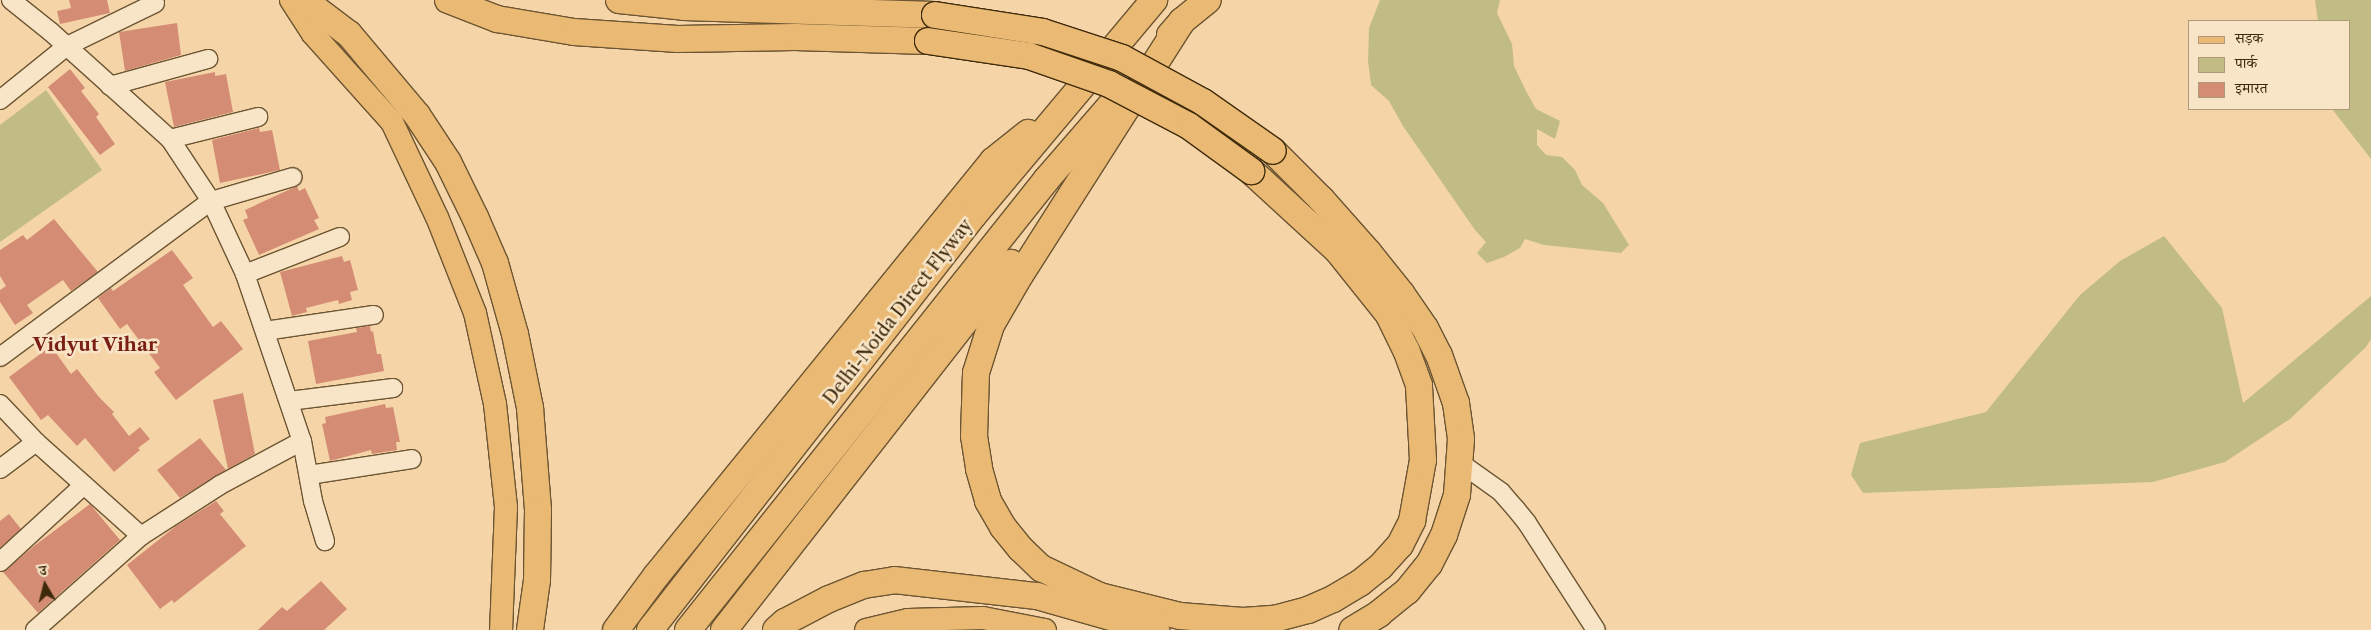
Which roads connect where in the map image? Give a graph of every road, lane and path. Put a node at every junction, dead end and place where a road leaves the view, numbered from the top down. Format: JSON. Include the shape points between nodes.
{"nodes":[{"id":1,"x":291,"y":0,"type":"edge"},
{"id":2,"x":304,"y":0,"type":"edge"},
{"id":3,"x":448,"y":0,"type":"edge"},
{"id":4,"x":619,"y":0,"type":"edge"},
{"id":5,"x":1154,"y":0,"type":"edge"},
{"id":6,"x":1208,"y":0,"type":"edge"},
{"id":7,"x":155,"y":3,"type":"dead end"},
{"id":8,"x":8,"y":4,"type":"edge"},
{"id":9,"x":1182,"y":21,"type":"junction"},
{"id":10,"x":67,"y":46,"type":"junction"},
{"id":11,"x":208,"y":59,"type":"dead end"},
{"id":12,"x":110,"y":86,"type":"junction"},
{"id":13,"x":0,"y":100,"type":"edge"},
{"id":14,"x":1069,"y":102,"type":"junction"},
{"id":15,"x":258,"y":117,"type":"dead end"},
{"id":16,"x":170,"y":139,"type":"junction"},
{"id":17,"x":1087,"y":166,"type":"junction"},
{"id":18,"x":294,"y":177,"type":"dead end"},
{"id":19,"x":211,"y":201,"type":"junction"},
{"id":20,"x":340,"y":237,"type":"dead end"},
{"id":21,"x":245,"y":274,"type":"junction"},
{"id":22,"x":374,"y":316,"type":"dead end"},
{"id":23,"x":265,"y":331,"type":"junction"},
{"id":24,"x":0,"y":357,"type":"edge"},
{"id":25,"x":393,"y":388,"type":"dead end"},
{"id":26,"x":288,"y":401,"type":"junction"},
{"id":27,"x":0,"y":404,"type":"edge"},
{"id":28,"x":302,"y":441,"type":"junction"},
{"id":29,"x":36,"y":442,"type":"junction"},
{"id":30,"x":412,"y":459,"type":"dead end"},
{"id":31,"x":1459,"y":462,"type":"junction"},
{"id":32,"x":0,"y":469,"type":"edge"},
{"id":33,"x":309,"y":475,"type":"junction"},
{"id":34,"x":84,"y":485,"type":"junction"},
{"id":35,"x":140,"y":536,"type":"junction"},
{"id":36,"x":325,"y":541,"type":"dead end"},
{"id":37,"x":0,"y":562,"type":"edge"},
{"id":38,"x":35,"y":630,"type":"edge"},
{"id":39,"x":501,"y":630,"type":"edge"},
{"id":40,"x":530,"y":630,"type":"edge"},
{"id":41,"x":616,"y":630,"type":"edge"},
{"id":42,"x":650,"y":630,"type":"edge"},
{"id":43,"x":688,"y":630,"type":"edge"},
{"id":44,"x":724,"y":630,"type":"edge"},
{"id":45,"x":776,"y":630,"type":"edge"},
{"id":46,"x":866,"y":630,"type":"edge"},
{"id":47,"x":1045,"y":630,"type":"edge"},
{"id":48,"x":1156,"y":630,"type":"edge"},
{"id":49,"x":1352,"y":630,"type":"edge"},
{"id":50,"x":1596,"y":630,"type":"edge"}],
"edges":[{"from":1,"to":39,"type":"main road","via":[[313,34],[392,122],[437,217],[475,313],[495,404],[506,507]]},
{"from":2,"to":40,"type":"highway","via":[[349,34],[417,115],[448,162],[494,263],[515,334],[530,408],[538,510],[537,580]]},
{"from":3,"to":17,"type":"highway","bridge":true,"via":[[497,19],[574,32],[678,39],[795,37],[928,41],[1029,56],[1109,84],[1189,126],[1251,171],[1338,251],[1389,315],[1406,350],[1419,385],[1423,460],[1412,521],[1400,545],[1360,583],[1308,610],[1274,619],[1243,621],[1180,616],[1100,596],[1041,568],[1020,549],[988,501],[974,436],[976,373],[991,325]]},
{"from":4,"to":31,"type":"highway","bridge":true,"via":[[684,7],[935,15],[1043,32],[1122,58],[1203,102],[1273,151],[1321,199],[1368,252],[1425,328],[1439,355],[1456,403],[1461,439]]},
{"from":5,"to":14,"type":"highway","name":"Delhi-Noida Direct Flyway"},
{"from":6,"to":9,"type":"highway"},
{"from":7,"to":10,"type":"street"},
{"from":8,"to":10,"type":"street"},
{"from":9,"to":17,"type":"highway"},
{"from":9,"to":43,"type":"highway","name":"Delhi-Noida Direct Flyway","via":[[1047,179]]},
{"from":10,"to":12,"type":"street"},
{"from":10,"to":13,"type":"street"},
{"from":11,"to":12,"type":"street"},
{"from":12,"to":16,"type":"street"},
{"from":14,"to":41,"type":"highway","via":[[993,161],[656,576]]},
{"from":14,"to":42,"type":"highway","name":"Delhi-Noida Direct Flyway","via":[[973,216]]},
{"from":15,"to":16,"type":"street"},
{"from":16,"to":19,"type":"street"},
{"from":17,"to":44,"type":"highway"},
{"from":18,"to":19,"type":"street"},
{"from":19,"to":21,"type":"street"},
{"from":19,"to":24,"type":"street"},
{"from":20,"to":21,"type":"street"},
{"from":21,"to":23,"type":"street"},
{"from":22,"to":23,"type":"street"},
{"from":23,"to":26,"type":"street"},
{"from":25,"to":26,"type":"street"},
{"from":26,"to":28,"type":"street"},
{"from":27,"to":29,"type":"street"},
{"from":28,"to":33,"type":"street"},
{"from":28,"to":35,"type":"street","via":[[220,485]]},
{"from":29,"to":32,"type":"street"},
{"from":29,"to":34,"type":"street"},
{"from":30,"to":33,"type":"street"},
{"from":31,"to":49,"type":"highway","via":[[1457,495],[1444,535],[1429,564],[1407,591],[1379,614]]},
{"from":31,"to":50,"type":"street","via":[[1501,492],[1515,508]]},
{"from":33,"to":36,"type":"street"},
{"from":34,"to":35,"type":"street"},
{"from":34,"to":37,"type":"street"},
{"from":35,"to":38,"type":"street"},
{"from":45,"to":48,"type":"highway","via":[[829,599],[864,585],[894,580],[1037,596]]},
{"from":46,"to":47,"type":"main road","via":[[908,620],[983,618]]}]}
